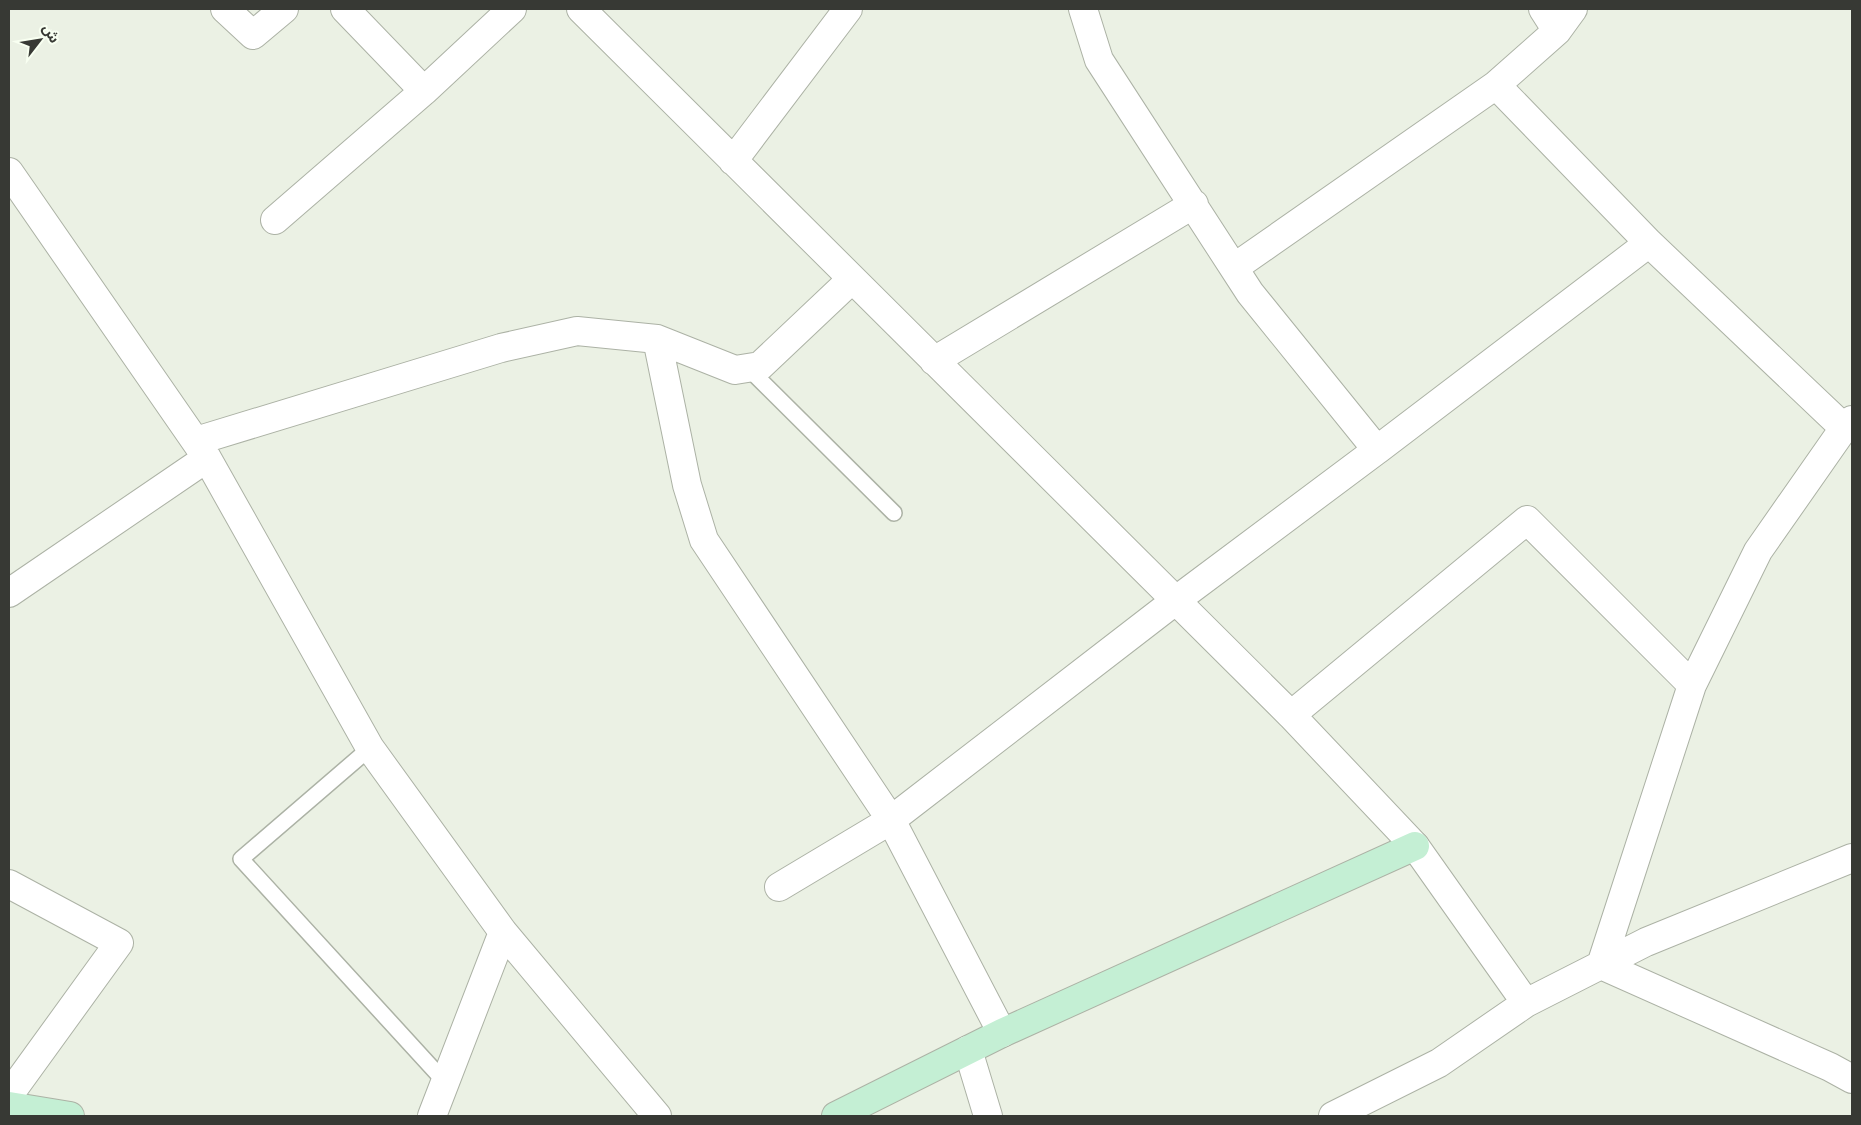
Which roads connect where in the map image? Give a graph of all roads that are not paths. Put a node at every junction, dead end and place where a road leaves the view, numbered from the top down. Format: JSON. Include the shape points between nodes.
{"nodes":[{"id":1,"x":225,"y":9,"type":"edge"},
{"id":2,"x":284,"y":9,"type":"edge"},
{"id":3,"x":345,"y":9,"type":"edge"},
{"id":4,"x":512,"y":9,"type":"edge"},
{"id":5,"x":581,"y":9,"type":"edge"},
{"id":6,"x":848,"y":9,"type":"edge"},
{"id":7,"x":1083,"y":9,"type":"edge"},
{"id":8,"x":1573,"y":9,"type":"edge"},
{"id":9,"x":1550,"y":20,"type":"edge"},
{"id":10,"x":1496,"y":85,"type":"junction"},
{"id":11,"x":424,"y":91,"type":"junction"},
{"id":12,"x":733,"y":161,"type":"junction"},
{"id":13,"x":9,"y":172,"type":"edge"},
{"id":14,"x":1194,"y":204,"type":"junction"},
{"id":15,"x":275,"y":220,"type":"dead end"},
{"id":16,"x":1649,"y":243,"type":"junction"},
{"id":17,"x":1235,"y":267,"type":"junction"},
{"id":18,"x":851,"y":280,"type":"junction"},
{"id":19,"x":657,"y":339,"type":"junction"},
{"id":20,"x":934,"y":361,"type":"junction"},
{"id":21,"x":748,"y":368,"type":"junction"},
{"id":22,"x":1848,"y":424,"type":"edge"},
{"id":23,"x":201,"y":449,"type":"junction"},
{"id":24,"x":1377,"y":450,"type":"junction"},
{"id":25,"x":894,"y":513,"type":"dead end"},
{"id":26,"x":9,"y":593,"type":"edge"},
{"id":27,"x":1175,"y":601,"type":"junction"},
{"id":28,"x":1692,"y":685,"type":"junction"},
{"id":29,"x":1291,"y":715,"type":"junction"},
{"id":30,"x":370,"y":748,"type":"junction"},
{"id":31,"x":891,"y":820,"type":"junction"},
{"id":32,"x":1415,"y":846,"type":"junction"},
{"id":33,"x":1852,"y":858,"type":"edge"},
{"id":34,"x":9,"y":884,"type":"edge"},
{"id":35,"x":779,"y":888,"type":"dead end"},
{"id":36,"x":503,"y":932,"type":"junction"},
{"id":37,"x":1601,"y":965,"type":"junction"},
{"id":38,"x":1526,"y":1003,"type":"junction"},
{"id":39,"x":1002,"y":1033,"type":"junction"},
{"id":40,"x":968,"y":1050,"type":"junction"},
{"id":41,"x":1852,"y":1079,"type":"edge"},
{"id":42,"x":445,"y":1082,"type":"junction"},
{"id":43,"x":9,"y":1095,"type":"edge"},
{"id":44,"x":9,"y":1106,"type":"edge"},
{"id":45,"x":70,"y":1116,"type":"edge"},
{"id":46,"x":432,"y":1116,"type":"edge"},
{"id":47,"x":657,"y":1116,"type":"edge"},
{"id":48,"x":836,"y":1116,"type":"edge"},
{"id":49,"x":988,"y":1116,"type":"edge"},
{"id":50,"x":1333,"y":1116,"type":"edge"}],
"edges":[{"from":1,"to":2,"type":"street","via":[[253,35]]},
{"from":3,"to":11,"type":"street"},
{"from":4,"to":11,"type":"street"},
{"from":5,"to":12,"type":"street"},
{"from":6,"to":12,"type":"street"},
{"from":7,"to":14,"type":"street","via":[[1099,60]]},
{"from":8,"to":9,"type":"street"},
{"from":9,"to":10,"type":"street"},
{"from":10,"to":16,"type":"street"},
{"from":10,"to":17,"type":"street"},
{"from":11,"to":15,"type":"street"},
{"from":12,"to":18,"type":"street"},
{"from":13,"to":23,"type":"street"},
{"from":14,"to":17,"type":"street"},
{"from":14,"to":20,"type":"street"},
{"from":16,"to":22,"type":"street"},
{"from":16,"to":24,"type":"street"},
{"from":17,"to":24,"type":"street","via":[[1250,293]]},
{"from":18,"to":20,"type":"street"},
{"from":18,"to":21,"type":"street","via":[[760,366]]},
{"from":19,"to":21,"type":"street","via":[[734,370]]},
{"from":19,"to":23,"type":"street","via":[[578,331],[501,348]]},
{"from":19,"to":31,"type":"street","via":[[687,485],[704,540]]},
{"from":20,"to":27,"type":"street"},
{"from":21,"to":25,"type":"lane"},
{"from":22,"to":28,"type":"street","via":[[1758,551]]},
{"from":23,"to":26,"type":"street"},
{"from":23,"to":30,"type":"street"},
{"from":24,"to":27,"type":"street"},
{"from":27,"to":29,"type":"street"},
{"from":27,"to":31,"type":"street"},
{"from":28,"to":29,"type":"street","via":[[1527,520]]},
{"from":28,"to":37,"type":"street"},
{"from":29,"to":32,"type":"street"},
{"from":30,"to":36,"type":"street"},
{"from":30,"to":42,"type":"lane","via":[[241,859]]},
{"from":31,"to":35,"type":"street"},
{"from":31,"to":39,"type":"street"},
{"from":32,"to":38,"type":"street"},
{"from":32,"to":39,"type":"main road"},
{"from":33,"to":37,"type":"street","via":[[1646,942]]},
{"from":34,"to":43,"type":"street","via":[[119,942]]},
{"from":36,"to":42,"type":"street"},
{"from":36,"to":47,"type":"street"},
{"from":37,"to":38,"type":"street"},
{"from":37,"to":41,"type":"street"},
{"from":38,"to":50,"type":"street","via":[[1439,1063]]},
{"from":39,"to":40,"type":"main road"},
{"from":40,"to":48,"type":"main road"},
{"from":40,"to":49,"type":"street"},
{"from":42,"to":46,"type":"street"},
{"from":44,"to":45,"type":"main road"}]}
